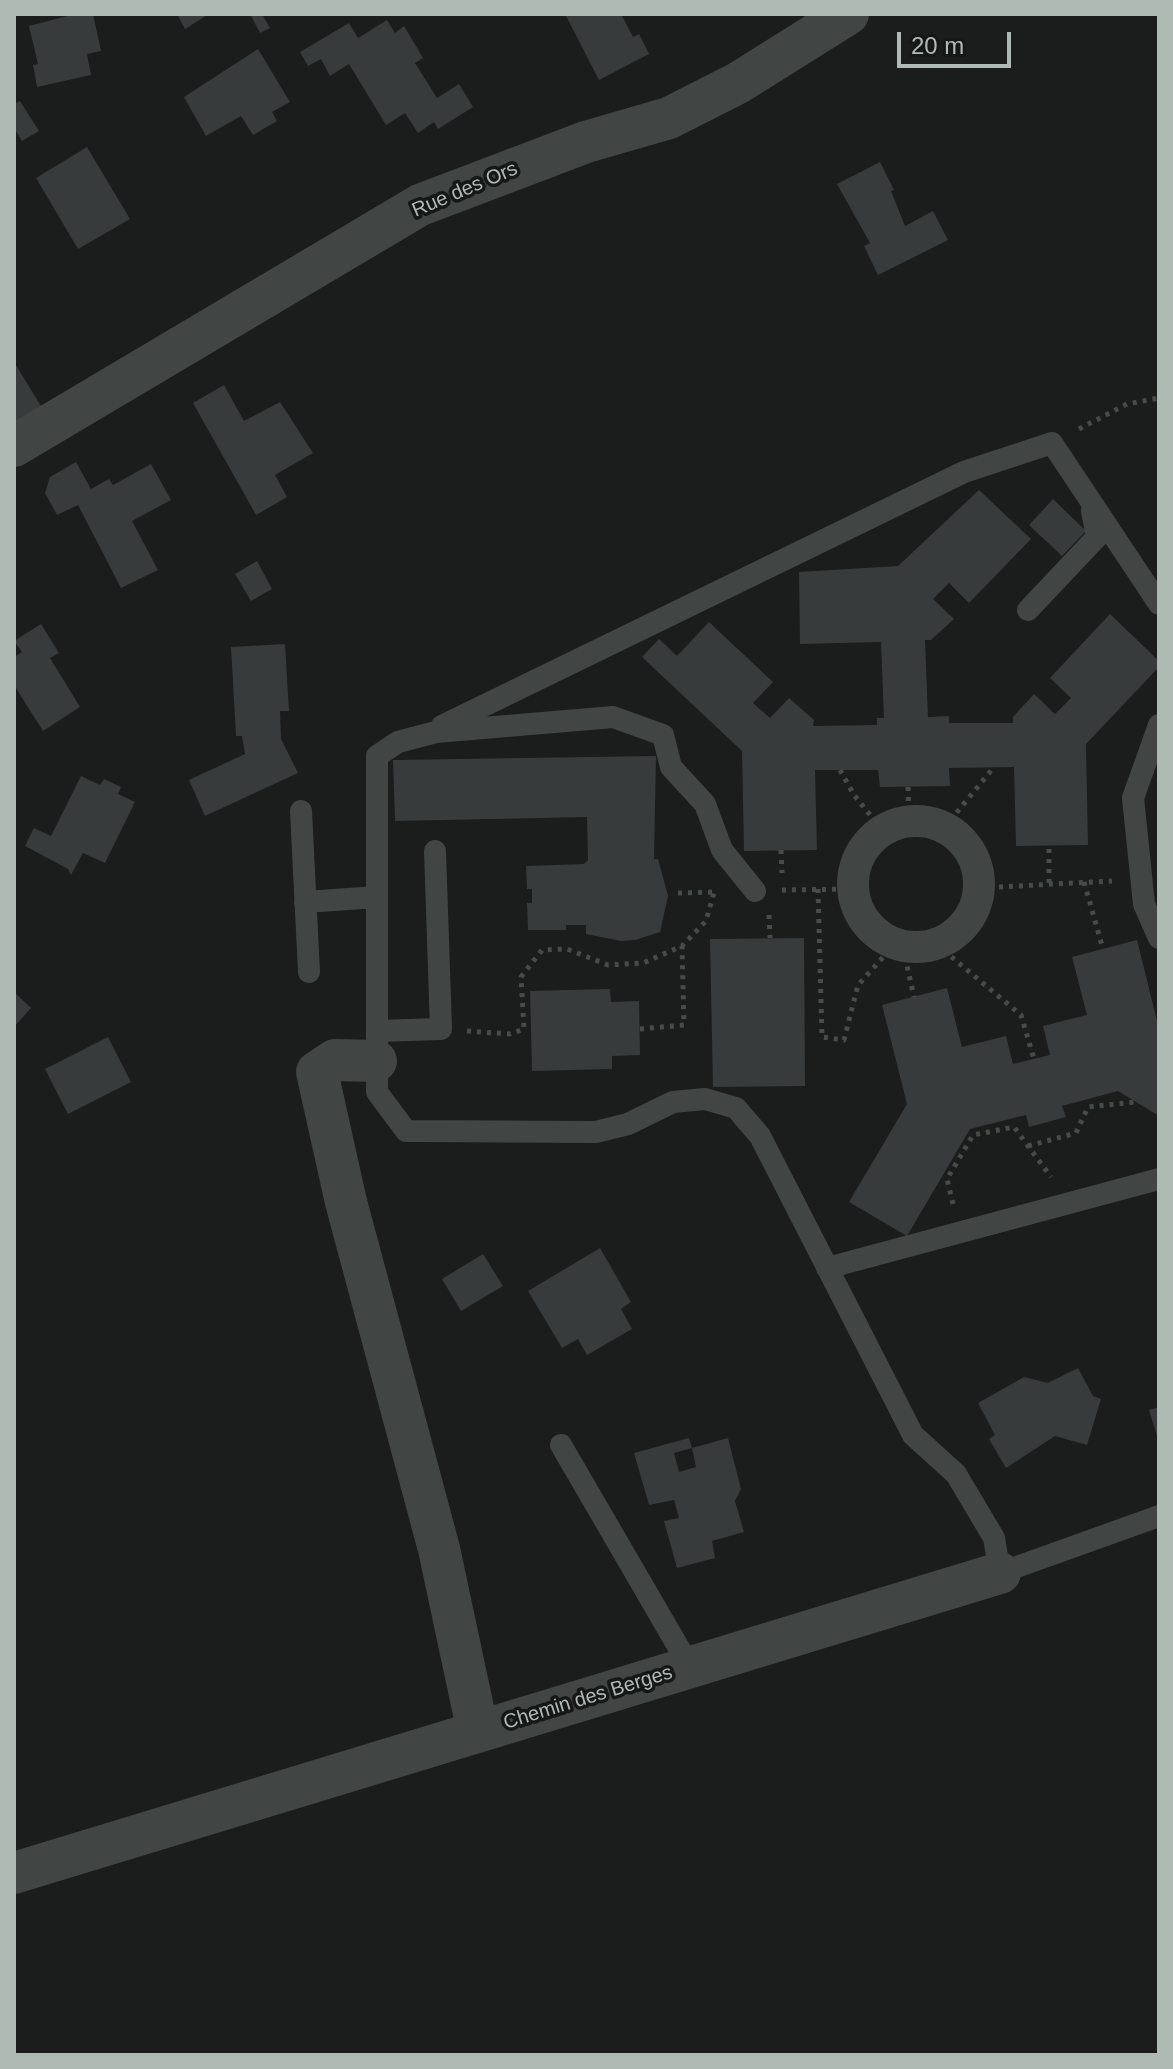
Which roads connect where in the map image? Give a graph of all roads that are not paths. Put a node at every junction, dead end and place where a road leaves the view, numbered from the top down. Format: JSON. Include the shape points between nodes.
{"nodes":[{"id":1,"x":848,"y":14,"type":"edge"},
{"id":2,"x":14,"y":446,"type":"edge"},
{"id":3,"x":1091,"y":506,"type":"junction"},
{"id":4,"x":1159,"y":604,"type":"edge"},
{"id":5,"x":1028,"y":610,"type":"dead end"},
{"id":6,"x":1159,"y":725,"type":"edge"},
{"id":7,"x":423,"y":735,"type":"junction"},
{"id":8,"x":301,"y":811,"type":"dead end"},
{"id":9,"x":435,"y":851,"type":"dead end"},
{"id":10,"x":979,"y":888,"type":"joint"},
{"id":11,"x":755,"y":891,"type":"dead end"},
{"id":12,"x":377,"y":897,"type":"junction"},
{"id":13,"x":305,"y":902,"type":"junction"},
{"id":14,"x":1159,"y":938,"type":"edge"},
{"id":15,"x":309,"y":972,"type":"dead end"},
{"id":16,"x":376,"y":1046,"type":"junction"},
{"id":17,"x":1159,"y":1179,"type":"edge"},
{"id":18,"x":827,"y":1268,"type":"junction"},
{"id":19,"x":561,"y":1445,"type":"dead end"},
{"id":20,"x":1159,"y":1516,"type":"edge"},
{"id":21,"x":1000,"y":1573,"type":"junction"},
{"id":22,"x":690,"y":1667,"type":"junction"},
{"id":23,"x":478,"y":1732,"type":"junction"},
{"id":24,"x":14,"y":1873,"type":"edge"}],
"edges":[{"from":1,"to":2,"type":"street","name":"Rue des Ors","via":[[738,83],[669,118],[586,142],[420,205]]},
{"from":3,"to":4,"type":"lane"},
{"from":3,"to":5,"type":"lane","via":[[1097,537]]},
{"from":3,"to":7,"type":"lane","via":[[1052,443],[964,472]]},
{"from":6,"to":14,"type":"lane","via":[[1133,798],[1144,904]]},
{"from":7,"to":11,"type":"lane","via":[[613,717],[663,735],[671,767],[705,804],[722,850]]},
{"from":7,"to":12,"type":"lane","via":[[398,742],[377,756]]},
{"from":8,"to":13,"type":"lane"},
{"from":9,"to":16,"type":"lane","via":[[441,1029]]},
{"from":10,"to":10,"type":"street","via":[[971,854],[961,840],[930,822],[896,826],[866,846],[857,862],[854,897],[871,929],[913,945],[954,935],[976,907]]},
{"from":12,"to":13,"type":"lane"},
{"from":12,"to":16,"type":"lane"},
{"from":13,"to":15,"type":"lane"},
{"from":16,"to":18,"type":"lane","via":[[377,1092],[406,1131],[596,1132],[628,1124],[673,1102],[705,1099],[736,1108],[760,1136]]},
{"from":16,"to":23,"type":"street","via":[[317,1072],[346,1202],[439,1549]]},
{"from":17,"to":18,"type":"lane"},
{"from":18,"to":21,"type":"lane","via":[[913,1435],[956,1474],[994,1538]]},
{"from":19,"to":22,"type":"lane"},
{"from":20,"to":21,"type":"lane","name":"Chemin des Berges"},
{"from":21,"to":22,"type":"street","name":"Chemin des Berges"},
{"from":22,"to":23,"type":"street","name":"Chemin des Berges"},
{"from":23,"to":24,"type":"street","name":"Chemin des Berges"}]}
